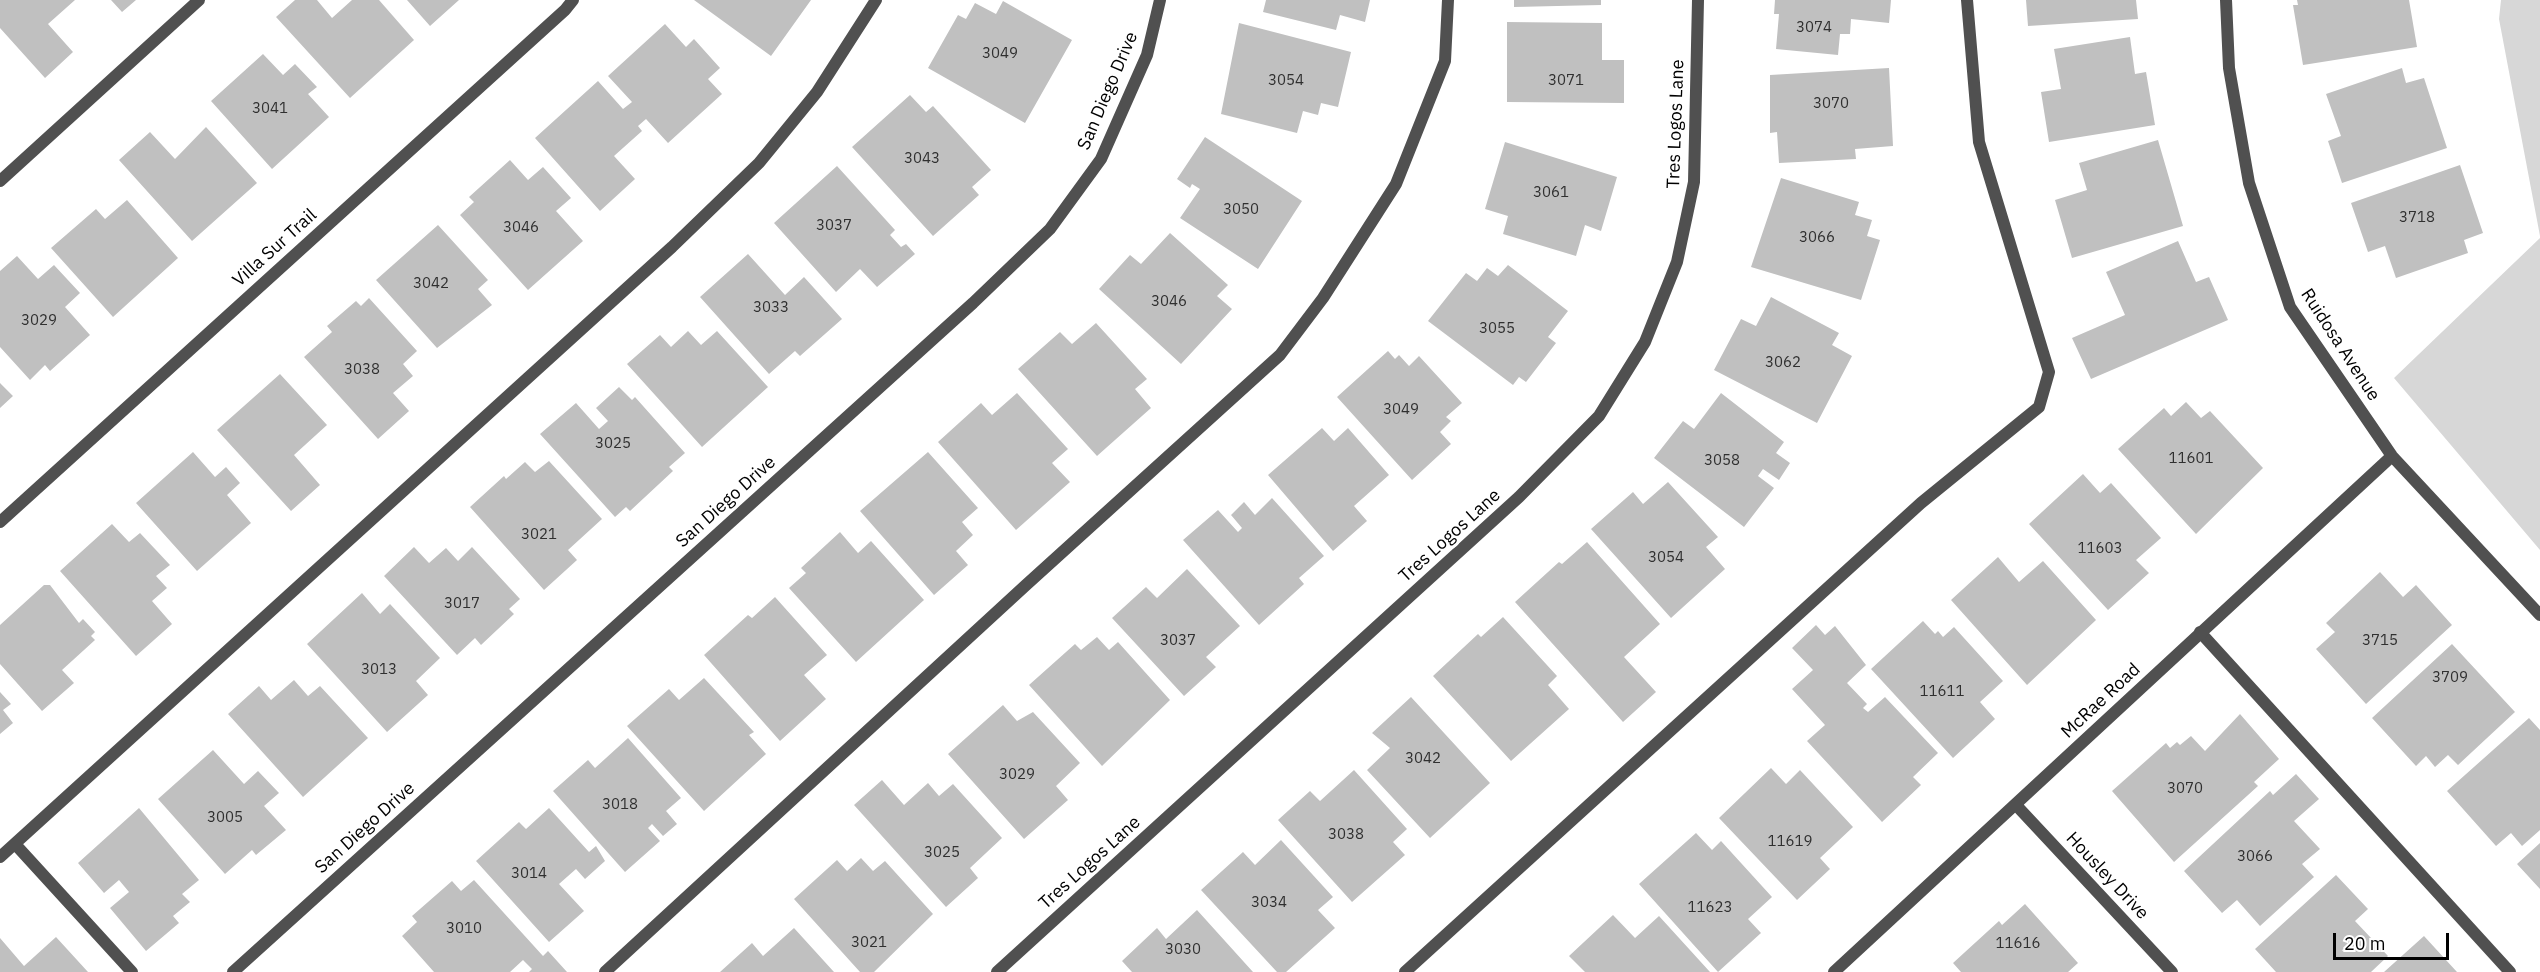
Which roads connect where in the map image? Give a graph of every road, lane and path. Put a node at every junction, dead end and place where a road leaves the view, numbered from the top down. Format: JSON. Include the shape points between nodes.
{"nodes":[{"id":1,"x":199,"y":0,"type":"edge"},
{"id":2,"x":573,"y":0,"type":"edge"},
{"id":3,"x":876,"y":0,"type":"edge"},
{"id":4,"x":1160,"y":0,"type":"edge"},
{"id":5,"x":1448,"y":0,"type":"edge"},
{"id":6,"x":1698,"y":0,"type":"edge"},
{"id":7,"x":1967,"y":0,"type":"edge"},
{"id":8,"x":2226,"y":0,"type":"edge"},
{"id":9,"x":0,"y":181,"type":"edge"},
{"id":10,"x":2392,"y":456,"type":"junction"},
{"id":11,"x":0,"y":522,"type":"edge"},
{"id":12,"x":2540,"y":615,"type":"edge"},
{"id":13,"x":2200,"y":632,"type":"junction"},
{"id":14,"x":2016,"y":805,"type":"junction"},
{"id":15,"x":15,"y":844,"type":"junction"},
{"id":16,"x":0,"y":857,"type":"edge"},
{"id":17,"x":132,"y":972,"type":"edge"},
{"id":18,"x":232,"y":972,"type":"edge"},
{"id":19,"x":605,"y":972,"type":"edge"},
{"id":20,"x":997,"y":972,"type":"edge"},
{"id":21,"x":1405,"y":972,"type":"edge"},
{"id":22,"x":1834,"y":972,"type":"edge"},
{"id":23,"x":2172,"y":972,"type":"edge"},
{"id":24,"x":2510,"y":972,"type":"edge"}],
"edges":[{"from":1,"to":9,"type":"street"},
{"from":2,"to":11,"type":"street","name":"Villa Sur Trail"},
{"from":3,"to":15,"type":"street","via":[[817,92],[759,163],[672,247]]},
{"from":4,"to":18,"type":"street","name":"San Diego Drive","via":[[1147,55],[1101,159],[1050,229]]},
{"from":5,"to":19,"type":"street","via":[[1445,61],[1396,184],[1323,298],[1280,355]]},
{"from":6,"to":20,"type":"street","name":"Tres Logos Lane","via":[[1694,182],[1677,262],[1646,342],[1599,416],[1519,497]]},
{"from":7,"to":21,"type":"street","via":[[1979,142],[2049,372],[2039,407],[1921,503]]},
{"from":8,"to":10,"type":"street","name":"Ruidosa Avenue","via":[[2229,68],[2249,183],[2290,307]]},
{"from":10,"to":12,"type":"street","name":"Ruidosa Avenue"},
{"from":10,"to":13,"type":"street","name":"McRae Road"},
{"from":13,"to":14,"type":"street","name":"McRae Road"},
{"from":13,"to":24,"type":"street"},
{"from":14,"to":22,"type":"street","name":"McRae Road"},
{"from":14,"to":23,"type":"street","name":"Housley Drive"},
{"from":15,"to":16,"type":"street"},
{"from":15,"to":17,"type":"street"}]}
